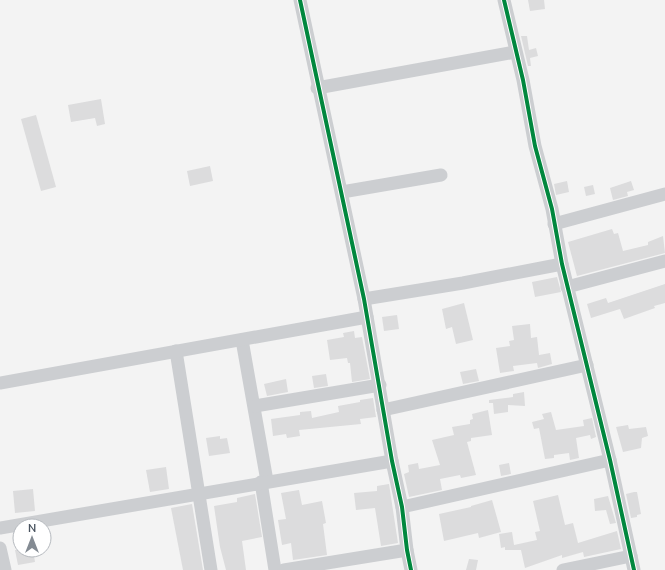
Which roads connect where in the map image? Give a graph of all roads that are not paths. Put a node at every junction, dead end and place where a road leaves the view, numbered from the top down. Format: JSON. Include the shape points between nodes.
{"nodes":[{"id":1,"x":300,"y":0,"type":"edge"},
{"id":2,"x":504,"y":0,"type":"edge"},
{"id":3,"x":515,"y":52,"type":"junction"},
{"id":4,"x":317,"y":88,"type":"junction"},
{"id":5,"x":441,"y":175,"type":"dead end"},
{"id":6,"x":342,"y":192,"type":"junction"},
{"id":7,"x":665,"y":194,"type":"edge"},
{"id":8,"x":554,"y":224,"type":"junction"},
{"id":9,"x":665,"y":261,"type":"edge"},
{"id":10,"x":562,"y":264,"type":"junction"},
{"id":11,"x":567,"y":287,"type":"junction"},
{"id":12,"x":364,"y":299,"type":"junction"},
{"id":13,"x":367,"y":317,"type":"junction"},
{"id":14,"x":242,"y":340,"type":"junction"},
{"id":15,"x":176,"y":352,"type":"junction"},
{"id":16,"x":587,"y":365,"type":"junction"},
{"id":17,"x":0,"y":383,"type":"edge"},
{"id":18,"x":380,"y":385,"type":"junction"},
{"id":19,"x":255,"y":406,"type":"junction"},
{"id":20,"x":384,"y":410,"type":"junction"},
{"id":21,"x":610,"y":460,"type":"junction"},
{"id":22,"x":392,"y":461,"type":"junction"},
{"id":23,"x":264,"y":482,"type":"junction"},
{"id":24,"x":199,"y":493,"type":"junction"},
{"id":25,"x":402,"y":507,"type":"junction"},
{"id":26,"x":0,"y":528,"type":"edge"},
{"id":27,"x":0,"y":548,"type":"edge"},
{"id":28,"x":407,"y":550,"type":"junction"},
{"id":29,"x":631,"y":556,"type":"junction"},
{"id":30,"x":5,"y":570,"type":"edge"},
{"id":31,"x":212,"y":570,"type":"edge"},
{"id":32,"x":275,"y":570,"type":"edge"},
{"id":33,"x":284,"y":570,"type":"edge"},
{"id":34,"x":411,"y":570,"type":"edge"},
{"id":35,"x":563,"y":570,"type":"edge"},
{"id":36,"x":634,"y":570,"type":"edge"}],
"edges":[{"from":1,"to":4,"type":"street"},
{"from":2,"to":3,"type":"street"},
{"from":3,"to":4,"type":"street"},
{"from":3,"to":8,"type":"street"},
{"from":4,"to":6,"type":"street"},
{"from":5,"to":6,"type":"street"},
{"from":6,"to":12,"type":"street"},
{"from":7,"to":8,"type":"street"},
{"from":8,"to":10,"type":"street"},
{"from":9,"to":11,"type":"street"},
{"from":10,"to":11,"type":"street"},
{"from":10,"to":12,"type":"street"},
{"from":11,"to":16,"type":"street"},
{"from":12,"to":13,"type":"street"},
{"from":13,"to":14,"type":"street"},
{"from":13,"to":18,"type":"street"},
{"from":14,"to":15,"type":"street"},
{"from":14,"to":19,"type":"street"},
{"from":15,"to":17,"type":"street"},
{"from":15,"to":24,"type":"street"},
{"from":16,"to":20,"type":"street"},
{"from":16,"to":21,"type":"street"},
{"from":18,"to":19,"type":"street"},
{"from":18,"to":20,"type":"street"},
{"from":19,"to":23,"type":"street"},
{"from":20,"to":22,"type":"street"},
{"from":21,"to":25,"type":"street"},
{"from":21,"to":29,"type":"street"},
{"from":22,"to":23,"type":"street"},
{"from":22,"to":25,"type":"street"},
{"from":23,"to":24,"type":"street"},
{"from":23,"to":32,"type":"street"},
{"from":24,"to":26,"type":"street"},
{"from":24,"to":31,"type":"street"},
{"from":25,"to":28,"type":"street"},
{"from":27,"to":30,"type":"street"},
{"from":28,"to":33,"type":"street"},
{"from":28,"to":34,"type":"street"},
{"from":29,"to":35,"type":"street"},
{"from":29,"to":36,"type":"street"}]}
